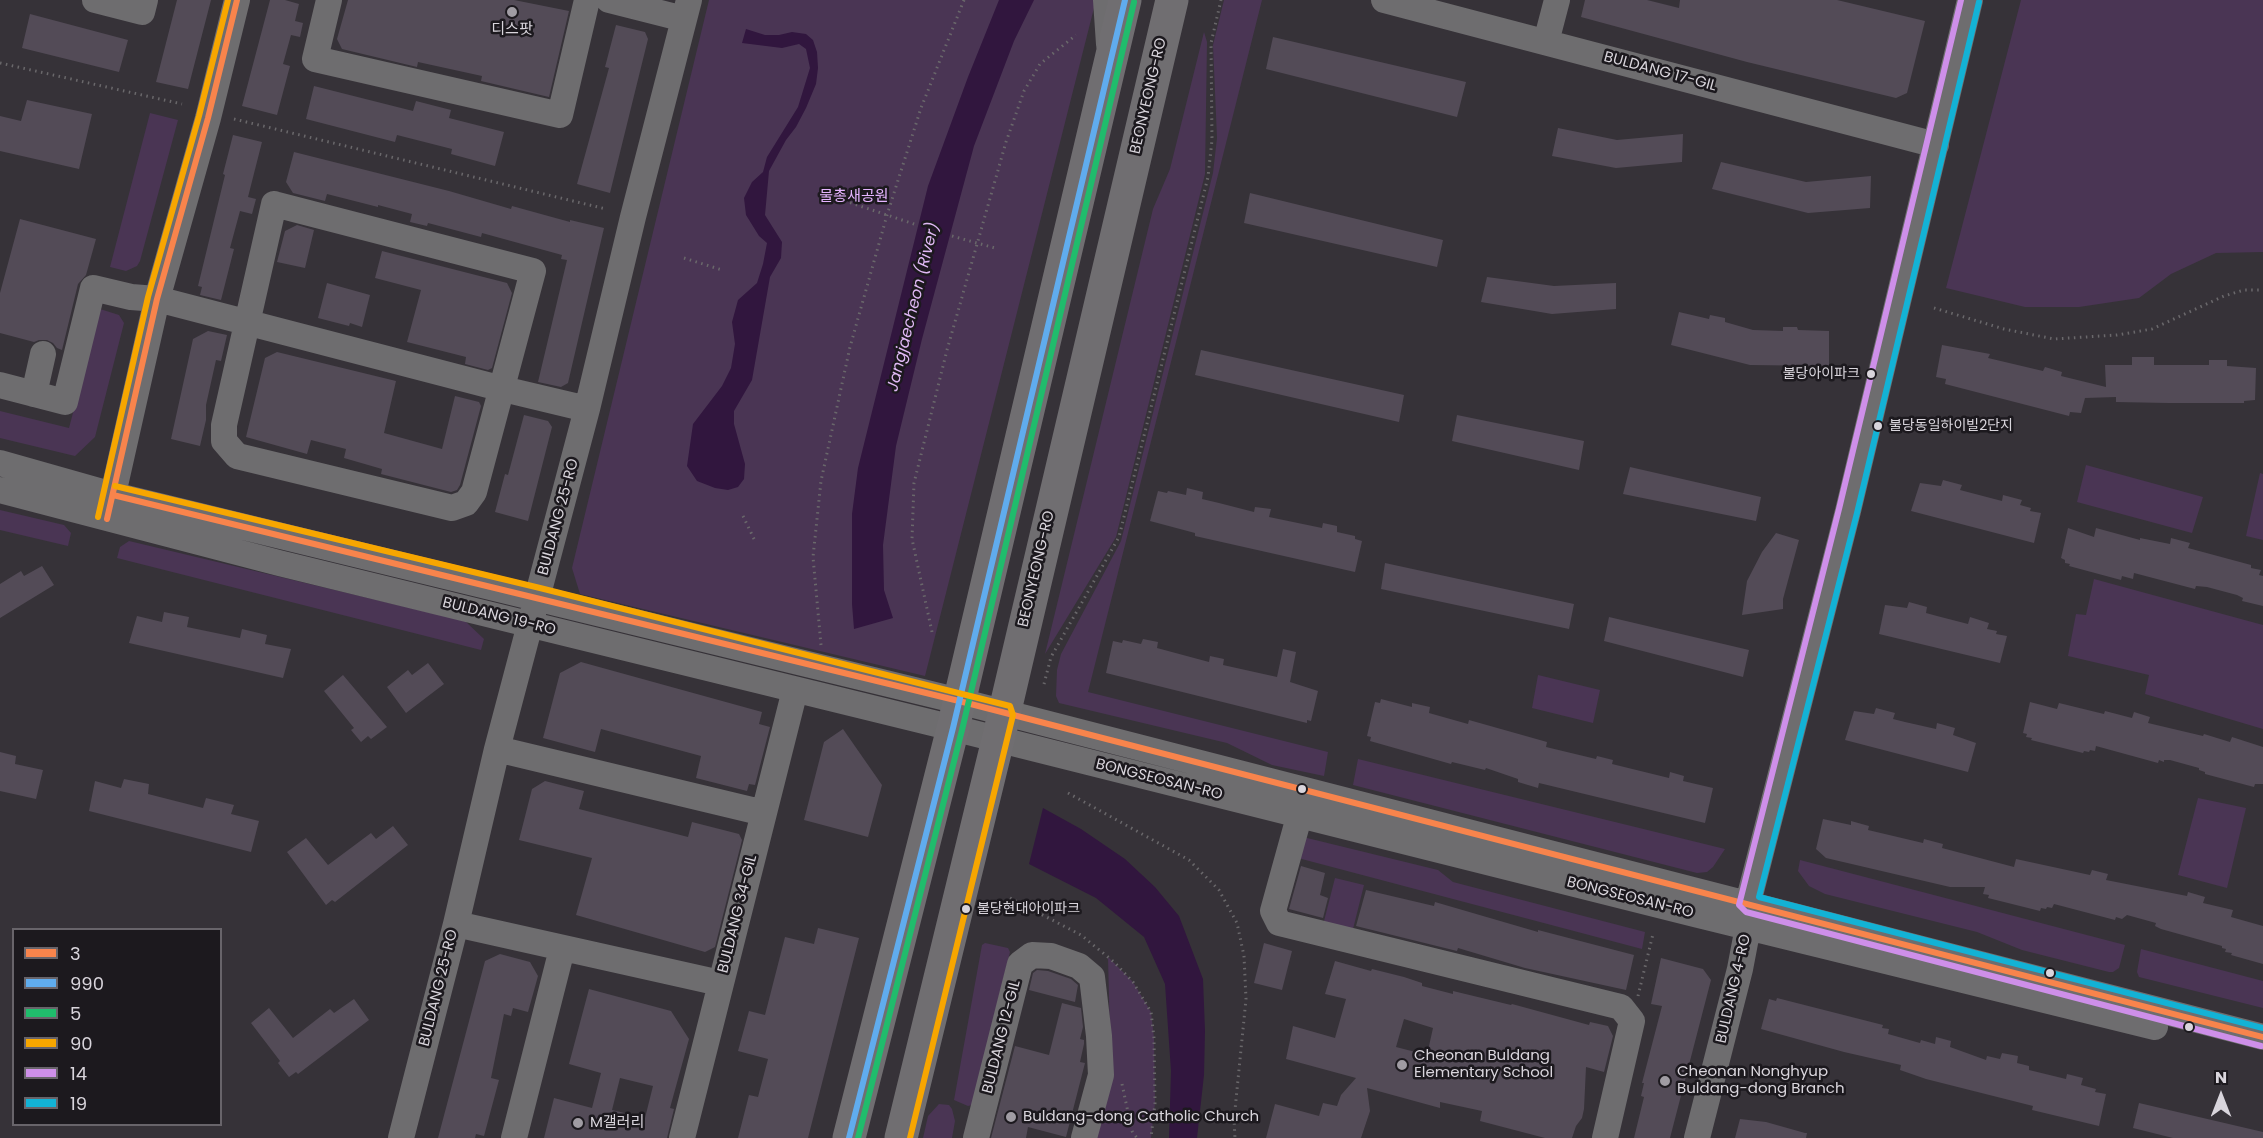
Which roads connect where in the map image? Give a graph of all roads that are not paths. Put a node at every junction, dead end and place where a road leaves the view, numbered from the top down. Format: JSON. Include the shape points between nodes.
{"nodes":[{"id":1,"x":94,"y":0,"type":"edge"},
{"id":2,"x":145,"y":0,"type":"edge"},
{"id":3,"x":237,"y":0,"type":"edge"},
{"id":4,"x":329,"y":0,"type":"edge"},
{"id":5,"x":587,"y":0,"type":"edge"},
{"id":6,"x":609,"y":0,"type":"edge"},
{"id":7,"x":1106,"y":0,"type":"edge"},
{"id":8,"x":1125,"y":0,"type":"edge"},
{"id":9,"x":1172,"y":0,"type":"edge"},
{"id":10,"x":1384,"y":0,"type":"edge"},
{"id":11,"x":1557,"y":0,"type":"edge"},
{"id":12,"x":1970,"y":0,"type":"edge"},
{"id":13,"x":686,"y":10,"type":"edge"},
{"id":14,"x":1546,"y":42,"type":"junction"},
{"id":15,"x":1110,"y":62,"type":"junction"},
{"id":16,"x":1935,"y":145,"type":"junction"},
{"id":17,"x":157,"y":299,"type":"junction"},
{"id":18,"x":247,"y":323,"type":"junction"},
{"id":19,"x":43,"y":354,"type":"dead end"},
{"id":20,"x":0,"y":385,"type":"edge"},
{"id":21,"x":503,"y":389,"type":"junction"},
{"id":22,"x":34,"y":394,"type":"junction"},
{"id":23,"x":587,"y":409,"type":"junction"},
{"id":24,"x":0,"y":463,"type":"edge"},
{"id":25,"x":0,"y":490,"type":"edge"},
{"id":26,"x":110,"y":507,"type":"junction"},
{"id":27,"x":538,"y":597,"type":"junction"},
{"id":28,"x":531,"y":625,"type":"junction"},
{"id":29,"x":795,"y":690,"type":"junction"},
{"id":30,"x":956,"y":714,"type":"junction"},
{"id":31,"x":1001,"y":726,"type":"junction"},
{"id":32,"x":496,"y":749,"type":"junction"},
{"id":33,"x":1306,"y":790,"type":"junction"},
{"id":34,"x":764,"y":813,"type":"junction"},
{"id":35,"x":1299,"y":815,"type":"junction"},
{"id":36,"x":1748,"y":915,"type":"junction"},
{"id":37,"x":456,"y":924,"type":"junction"},
{"id":38,"x":562,"y":949,"type":"junction"},
{"id":39,"x":720,"y":983,"type":"junction"},
{"id":40,"x":2263,"y":1037,"type":"edge"},
{"id":41,"x":2263,"y":1054,"type":"edge"},
{"id":42,"x":401,"y":1138,"type":"edge"},
{"id":43,"x":514,"y":1138,"type":"edge"},
{"id":44,"x":682,"y":1138,"type":"edge"},
{"id":45,"x":849,"y":1138,"type":"edge"},
{"id":46,"x":901,"y":1138,"type":"edge"},
{"id":47,"x":976,"y":1138,"type":"edge"},
{"id":48,"x":1084,"y":1138,"type":"edge"},
{"id":49,"x":1605,"y":1138,"type":"edge"},
{"id":50,"x":1697,"y":1138,"type":"edge"}],
"edges":[{"from":1,"to":2,"type":"street","via":[[142,12]]},
{"from":3,"to":17,"type":"street"},
{"from":4,"to":5,"type":"street","via":[[315,59],[560,116]]},
{"from":6,"to":13,"type":"street"},
{"from":7,"to":15,"type":"street"},
{"from":8,"to":15,"type":"main road"},
{"from":9,"to":31,"type":"main road","name":"BEONYEONG-RO"},
{"from":10,"to":14,"type":"street","name":"BULDANG 17-GIL"},
{"from":11,"to":14,"type":"street"},
{"from":12,"to":16,"type":"street","name":"BULDANG 4-RO"},
{"from":13,"to":23,"type":"street","name":"BULDANG 25-RO"},
{"from":14,"to":16,"type":"street","name":"BULDANG 17-GIL"},
{"from":15,"to":30,"type":"main road"},
{"from":16,"to":36,"type":"street","name":"BULDANG 4-RO"},
{"from":17,"to":18,"type":"street"},
{"from":17,"to":22,"type":"street","via":[[93,288],[65,402]]},
{"from":17,"to":26,"type":"street"},
{"from":18,"to":21,"type":"street"},
{"from":18,"to":21,"type":"street","via":[[224,426],[224,441],[237,456],[452,508],[466,503],[474,492]]},
{"from":18,"to":21,"type":"street","via":[[274,204],[533,271]]},
{"from":19,"to":22,"type":"street"},
{"from":20,"to":22,"type":"street"},
{"from":21,"to":23,"type":"street"},
{"from":23,"to":27,"type":"street","name":"BULDANG 25-RO"},
{"from":24,"to":26,"type":"street","name":"BULDANG 19-RO"},
{"from":25,"to":26,"type":"street","name":"BULDANG 19-RO"},
{"from":26,"to":27,"type":"street","name":"BULDANG 19-RO"},
{"from":26,"to":28,"type":"street","name":"BULDANG 19-RO"},
{"from":27,"to":28,"type":"street","name":"BULDANG 25-RO"},
{"from":27,"to":30,"type":"street","name":"BULDANG 19-RO"},
{"from":28,"to":29,"type":"street","name":"BULDANG 19-RO"},
{"from":28,"to":32,"type":"street","name":"BULDANG 25-RO"},
{"from":29,"to":30,"type":"street","name":"BULDANG 19-RO"},
{"from":29,"to":34,"type":"street","name":"BULDANG 34-GIL"},
{"from":30,"to":31,"type":"street","name":"BONGSEOSAN-RO"},
{"from":30,"to":45,"type":"main road"},
{"from":31,"to":33,"type":"street","name":"BONGSEOSAN-RO"},
{"from":31,"to":35,"type":"street","name":"BONGSEOSAN-RO"},
{"from":31,"to":46,"type":"main road","name":"BEONYEONG-RO"},
{"from":32,"to":34,"type":"street"},
{"from":32,"to":37,"type":"street","name":"BULDANG 25-RO"},
{"from":33,"to":35,"type":"street"},
{"from":33,"to":36,"type":"street","name":"BONGSEOSAN-RO"},
{"from":34,"to":39,"type":"street","name":"BULDANG 34-GIL"},
{"from":35,"to":36,"type":"street","name":"BONGSEOSAN-RO"},
{"from":35,"to":49,"type":"street","via":[[1273,910],[1279,924],[1621,1007],[1632,1021]]},
{"from":36,"to":40,"type":"street","name":"BONGSEOSAN-RO"},
{"from":36,"to":41,"type":"street","name":"BONGSEOSAN-RO"},
{"from":36,"to":50,"type":"street","name":"BULDANG 4-RO","via":[[1740,969]]},
{"from":37,"to":38,"type":"street"},
{"from":37,"to":42,"type":"street","name":"BULDANG 25-RO"},
{"from":38,"to":39,"type":"street"},
{"from":38,"to":43,"type":"street"},
{"from":39,"to":44,"type":"street","name":"BULDANG 34-GIL"},
{"from":47,"to":48,"type":"street","name":"BULDANG 12-GIL","via":[[1020,964],[1032,955],[1051,956],[1079,966],[1092,977],[1101,1075]]}]}
